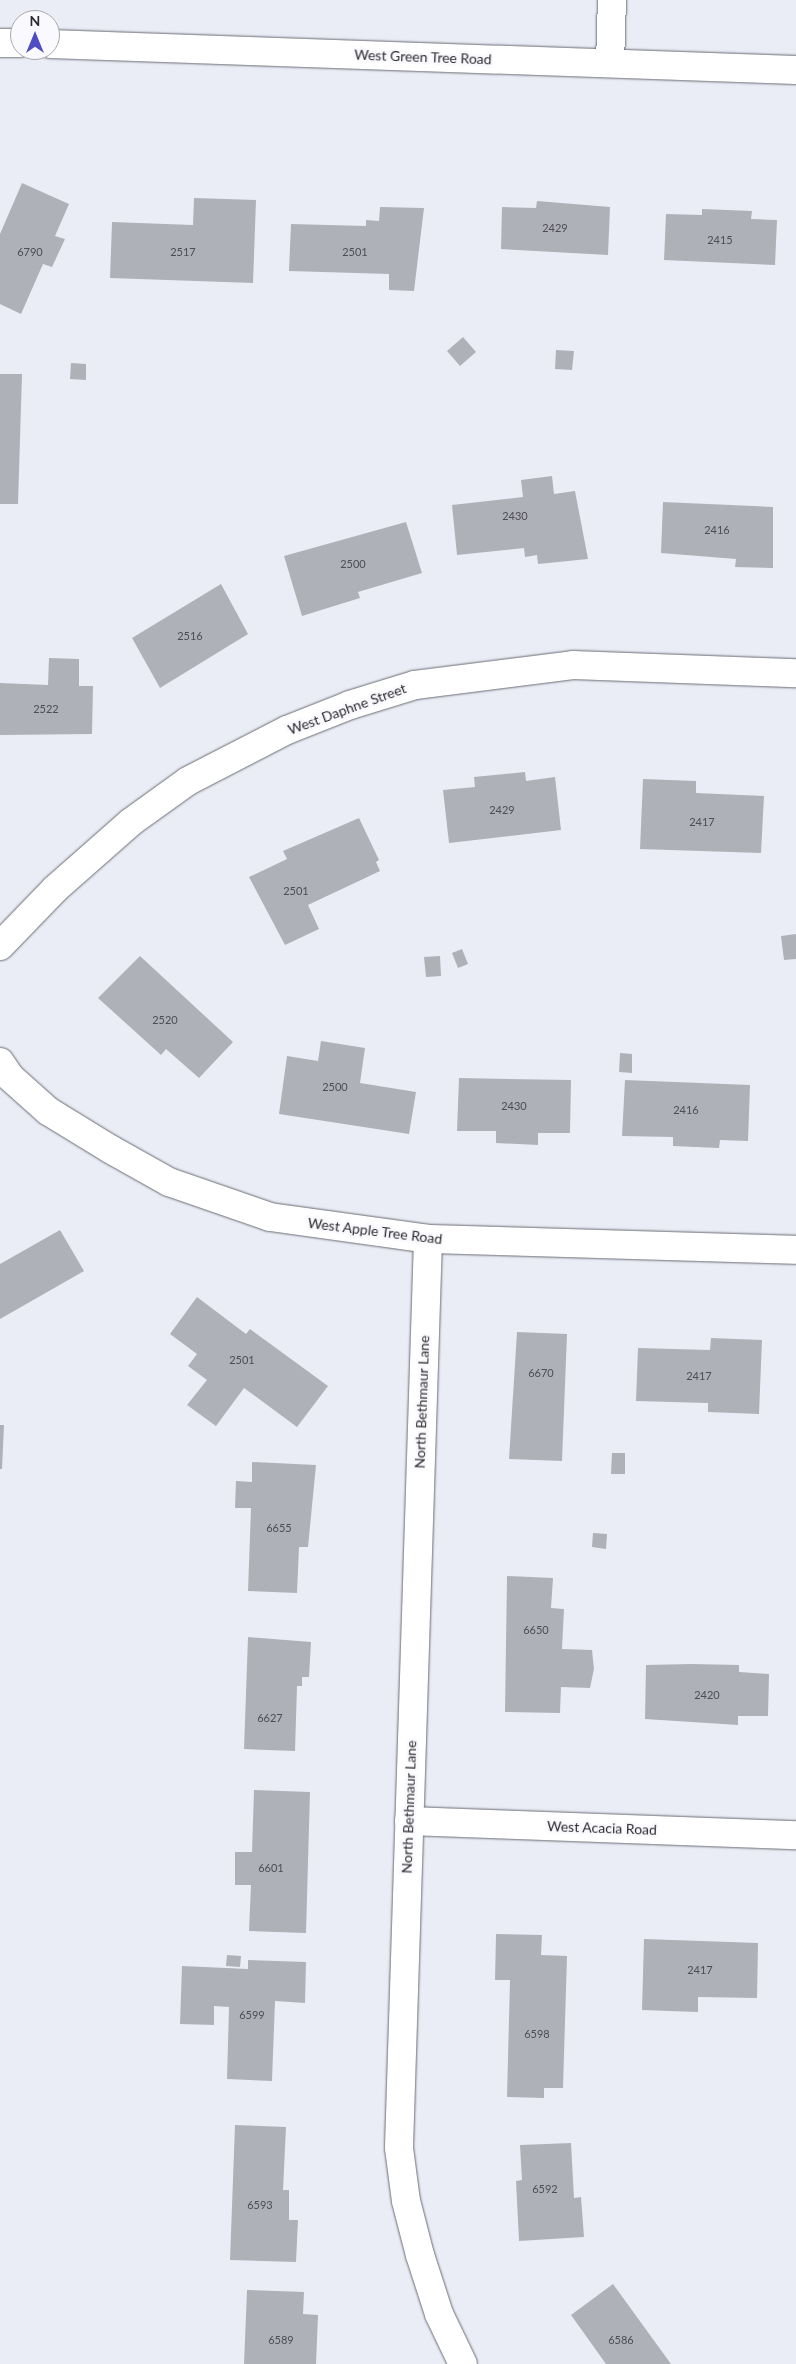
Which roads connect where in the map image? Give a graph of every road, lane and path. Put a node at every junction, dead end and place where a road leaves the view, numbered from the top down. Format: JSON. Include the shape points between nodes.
{"nodes":[{"id":1,"x":612,"y":0,"type":"edge"},
{"id":2,"x":60,"y":44,"type":"edge"},
{"id":3,"x":610,"y":63,"type":"junction"},
{"id":4,"x":796,"y":70,"type":"edge"},
{"id":5,"x":796,"y":673,"type":"edge"},
{"id":6,"x":0,"y":946,"type":"edge"},
{"id":7,"x":0,"y":1062,"type":"edge"},
{"id":8,"x":428,"y":1239,"type":"junction"},
{"id":9,"x":796,"y":1250,"type":"edge"},
{"id":10,"x":409,"y":1821,"type":"junction"},
{"id":11,"x":796,"y":1835,"type":"edge"},
{"id":12,"x":463,"y":2364,"type":"edge"}],
"edges":[{"from":1,"to":3,"type":"street"},
{"from":2,"to":3,"type":"street","name":"West Green Tree Road"},
{"from":3,"to":4,"type":"street","name":"West Green Tree Road"},
{"from":5,"to":6,"type":"street","name":"West Daphne Street","via":[[573,665],[415,684],[350,705],[287,730],[188,781],[124,828],[55,889]]},
{"from":7,"to":8,"type":"street","name":"West Apple Tree Road","via":[[10,1077],[48,1111],[169,1182],[270,1217]]},
{"from":8,"to":9,"type":"street","name":"West Apple Tree Road"},
{"from":8,"to":10,"type":"street","name":"North Bethmaur Lane"},
{"from":10,"to":11,"type":"street","name":"West Acacia Road"},
{"from":10,"to":12,"type":"street","name":"North Bethmaur Lane","via":[[399,2148],[406,2201],[420,2255],[439,2314]]}]}
